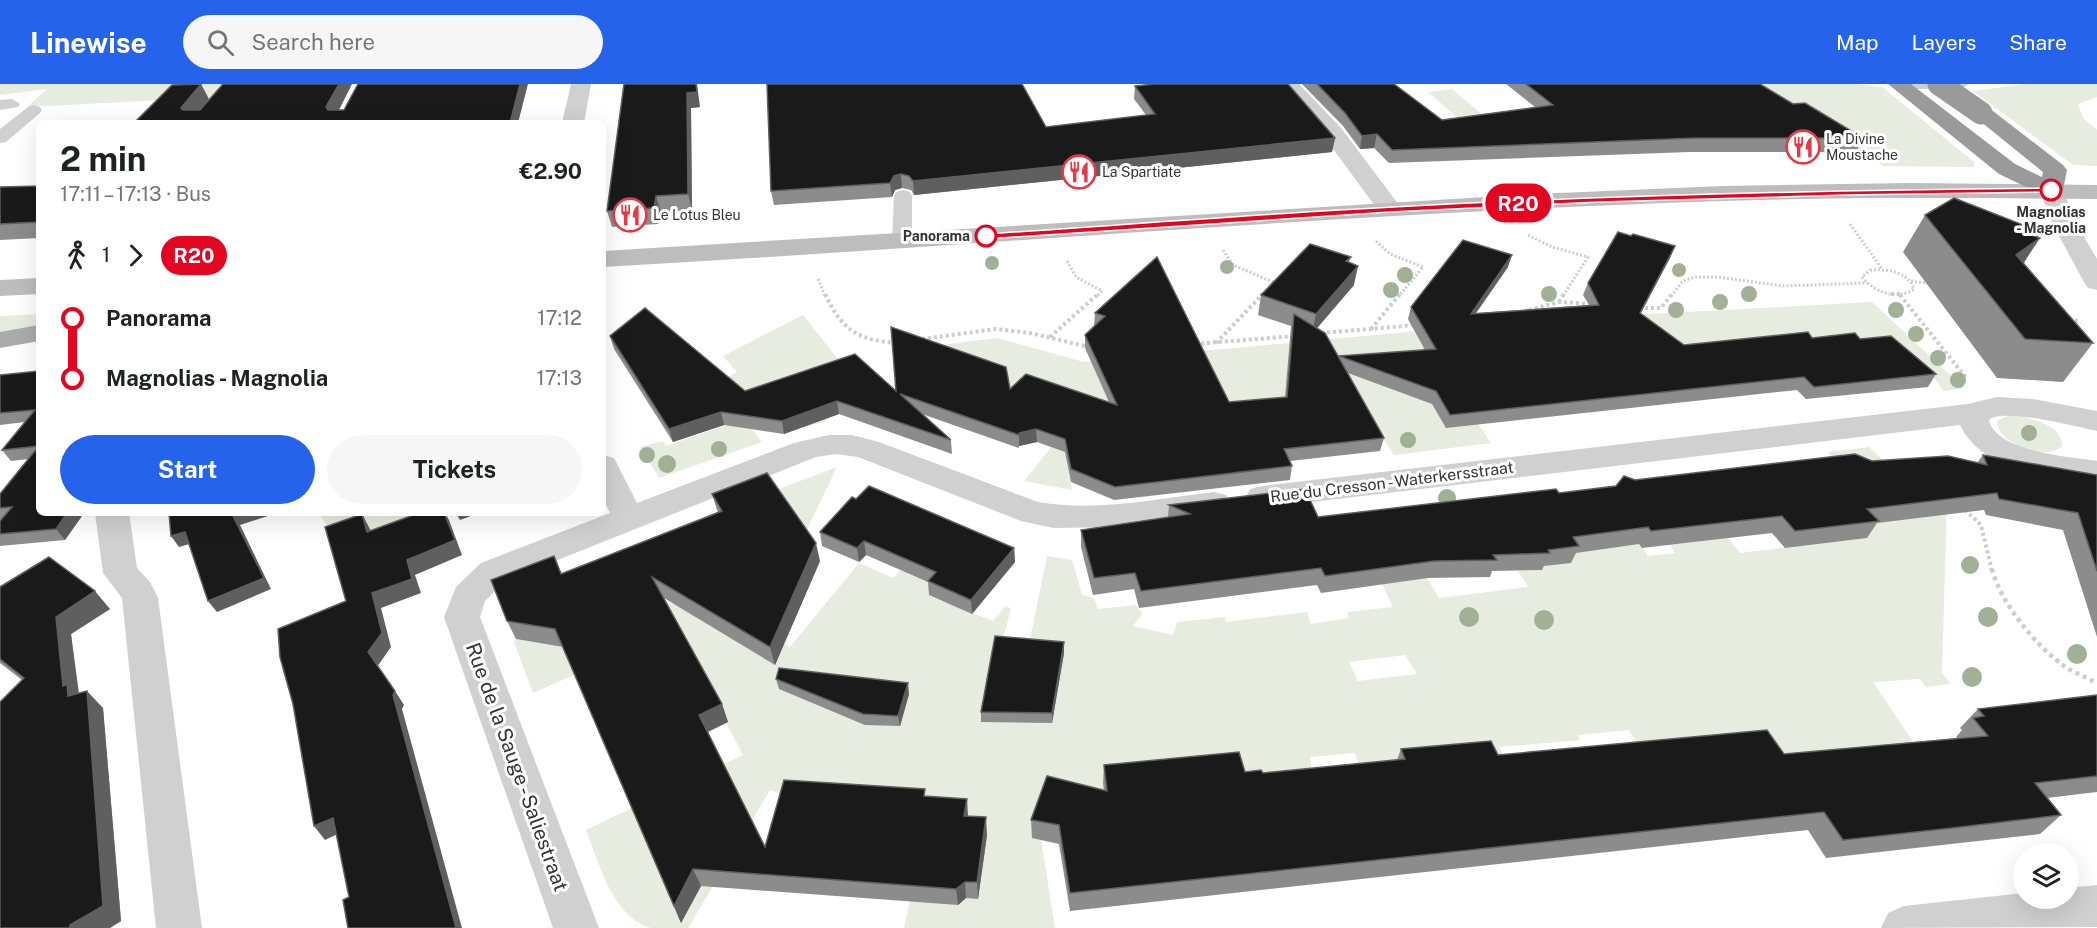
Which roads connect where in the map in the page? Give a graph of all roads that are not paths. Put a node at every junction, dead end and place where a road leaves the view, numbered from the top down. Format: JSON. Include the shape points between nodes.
{"nodes":[{"id":1,"x":580,"y":84,"type":"edge"},
{"id":2,"x":1288,"y":84,"type":"edge"},
{"id":3,"x":1898,"y":84,"type":"edge"},
{"id":4,"x":1905,"y":84,"type":"edge"},
{"id":5,"x":1939,"y":84,"type":"edge"},
{"id":6,"x":1961,"y":84,"type":"edge"},
{"id":7,"x":34,"y":110,"type":"dead end"},
{"id":8,"x":574,"y":120,"type":"edge"},
{"id":9,"x":0,"y":138,"type":"edge"},
{"id":10,"x":2051,"y":190,"type":"junction"},
{"id":11,"x":2097,"y":192,"type":"edge"},
{"id":12,"x":903,"y":196,"type":"dead end"},
{"id":13,"x":1390,"y":209,"type":"junction"},
{"id":14,"x":902,"y":242,"type":"junction"},
{"id":15,"x":606,"y":259,"type":"edge"},
{"id":16,"x":2097,"y":282,"type":"edge"},
{"id":17,"x":36,"y":286,"type":"edge"},
{"id":18,"x":0,"y":288,"type":"edge"},
{"id":19,"x":36,"y":334,"type":"edge"},
{"id":20,"x":0,"y":340,"type":"edge"},
{"id":21,"x":1973,"y":399,"type":"junction"},
{"id":22,"x":2097,"y":421,"type":"edge"},
{"id":23,"x":606,"y":472,"type":"edge"},
{"id":24,"x":2097,"y":472,"type":"edge"},
{"id":25,"x":112,"y":516,"type":"edge"},
{"id":26,"x":629,"y":519,"type":"junction"},
{"id":27,"x":464,"y":605,"type":"joint"},
{"id":28,"x":2097,"y":906,"type":"edge"},
{"id":29,"x":179,"y":928,"type":"edge"},
{"id":30,"x":576,"y":928,"type":"edge"},
{"id":31,"x":1904,"y":928,"type":"edge"}],
"edges":[{"from":1,"to":8,"type":"street"},
{"from":2,"to":13,"type":"street","via":[[1333,133]]},
{"from":3,"to":10,"type":"highway","via":[[2007,169]]},
{"from":4,"to":6,"type":"lane"},
{"from":5,"to":10,"type":"highway","bridge":true,"via":[[2055,170]]},
{"from":7,"to":9,"type":"lane"},
{"from":10,"to":11,"type":"main road"},
{"from":10,"to":13,"type":"main road","via":[[1695,196]]},
{"from":10,"to":16,"type":"street","via":[[2065,225]]},
{"from":12,"to":14,"type":"lane"},
{"from":13,"to":14,"type":"main road"},
{"from":14,"to":15,"type":"main road"},
{"from":17,"to":18,"type":"main road"},
{"from":19,"to":20,"type":"main road"},
{"from":21,"to":22,"type":"street","name":"Rue du Cresson - Waterkersstraat","via":[[1982,408],[2007,406]]},
{"from":21,"to":24,"type":"street","via":[[1976,428],[2003,449],[2027,459]]},
{"from":21,"to":26,"type":"street","name":"Rue du Cresson - Waterkersstraat","via":[[1080,518],[1033,513],[868,449],[828,444]]},
{"from":23,"to":26,"type":"street"},
{"from":25,"to":29,"type":"street","via":[[120,573],[140,598]]},
{"from":26,"to":27,"type":"street","name":"Rue du Cresson - Waterkersstraat","via":[[493,572],[469,593]]},
{"from":27,"to":30,"type":"street","name":"Rue de la Sauge - Saliestraat","via":[[462,617]]},
{"from":28,"to":31,"type":"street"}]}
